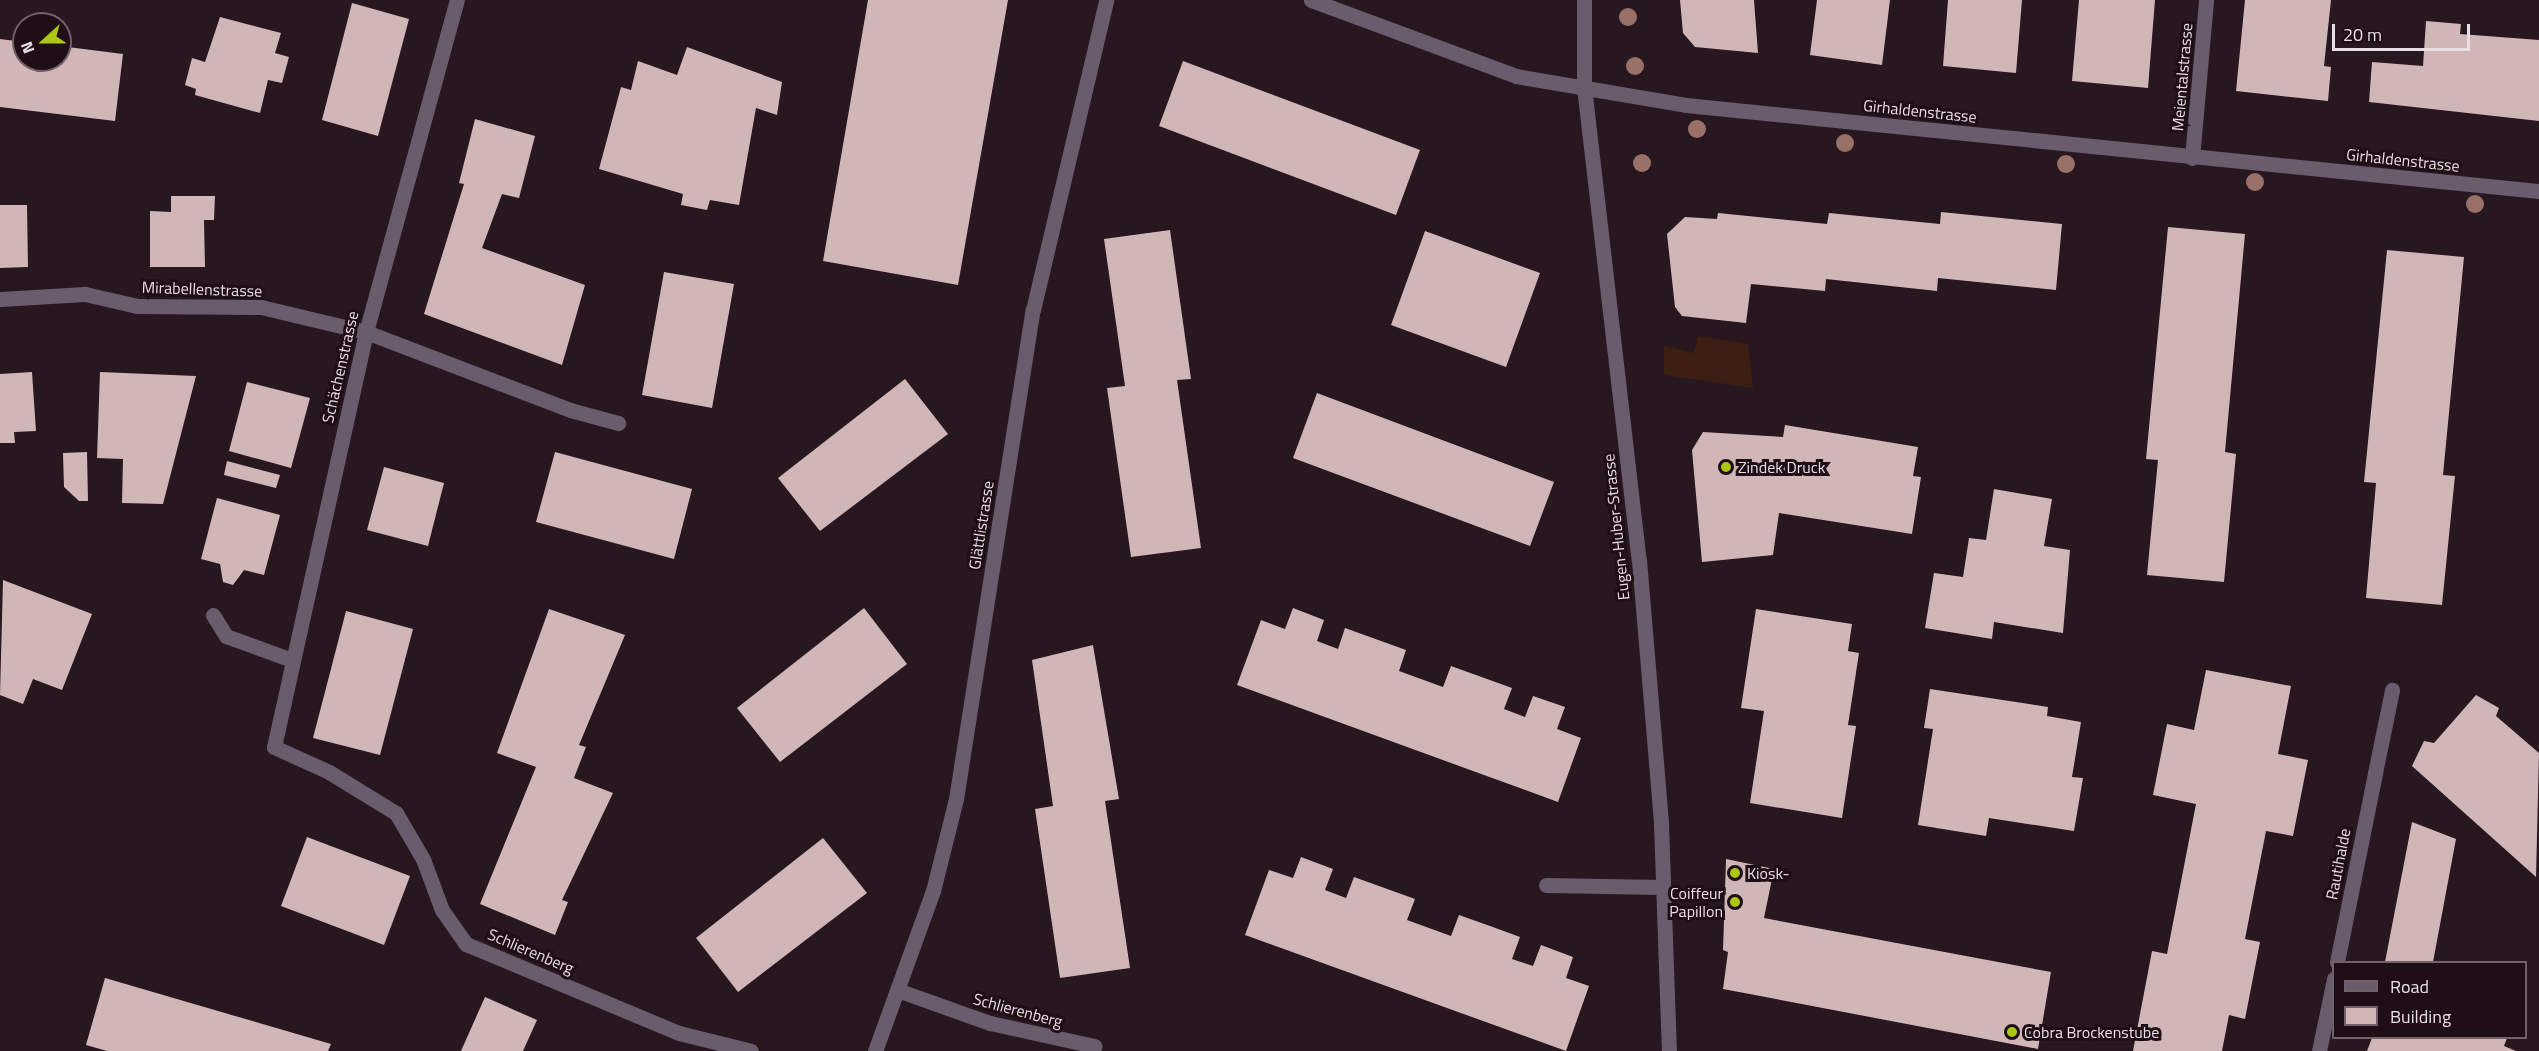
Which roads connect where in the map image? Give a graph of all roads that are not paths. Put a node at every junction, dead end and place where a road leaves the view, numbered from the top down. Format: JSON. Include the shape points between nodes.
{"nodes":[{"id":1,"x":457,"y":0,"type":"edge"},
{"id":2,"x":1106,"y":0,"type":"edge"},
{"id":3,"x":1311,"y":0,"type":"edge"},
{"id":4,"x":1584,"y":0,"type":"edge"},
{"id":5,"x":2206,"y":0,"type":"edge"},
{"id":6,"x":1584,"y":87,"type":"junction"},
{"id":7,"x":2193,"y":158,"type":"junction"},
{"id":8,"x":2539,"y":191,"type":"edge"},
{"id":9,"x":0,"y":299,"type":"edge"},
{"id":10,"x":366,"y":332,"type":"junction"},
{"id":11,"x":618,"y":423,"type":"dead end"},
{"id":12,"x":213,"y":615,"type":"dead end"},
{"id":13,"x":292,"y":660,"type":"junction"},
{"id":14,"x":2392,"y":690,"type":"dead end"},
{"id":15,"x":274,"y":747,"type":"joint"},
{"id":16,"x":1546,"y":885,"type":"dead end"},
{"id":17,"x":1662,"y":887,"type":"junction"},
{"id":18,"x":2337,"y":961,"type":"edge"},
{"id":19,"x":2332,"y":989,"type":"edge"},
{"id":20,"x":900,"y":991,"type":"junction"},
{"id":21,"x":1095,"y":1046,"type":"dead end"},
{"id":22,"x":1672,"y":1050,"type":"edge"},
{"id":23,"x":751,"y":1051,"type":"edge"},
{"id":24,"x":875,"y":1051,"type":"edge"},
{"id":25,"x":2319,"y":1051,"type":"edge"}],
"edges":[{"from":1,"to":10,"type":"street","name":"Schächenstrasse"},
{"from":2,"to":20,"type":"street","name":"Glättlistrasse","via":[[1033,310],[956,799],[933,891]]},
{"from":3,"to":6,"type":"street","name":"Girhaldenstrasse","via":[[1516,76]]},
{"from":4,"to":6,"type":"street","name":"Eugen-Huber-Strasse"},
{"from":5,"to":7,"type":"street","name":"Meientalstrasse"},
{"from":6,"to":7,"type":"street","name":"Girhaldenstrasse","via":[[1686,105]]},
{"from":6,"to":17,"type":"street","name":"Eugen-Huber-Strasse","via":[[1639,560]]},
{"from":7,"to":8,"type":"street","name":"Girhaldenstrasse"},
{"from":9,"to":10,"type":"street","name":"Mirabellenstrasse","via":[[85,294],[137,306],[261,307]]},
{"from":10,"to":11,"type":"street","name":"Mirabellenstrasse","via":[[570,410]]},
{"from":10,"to":13,"type":"street","name":"Schächenstrasse"},
{"from":12,"to":13,"type":"street","via":[[226,636]]},
{"from":13,"to":15,"type":"street","name":"Schächenstrasse"},
{"from":14,"to":18,"type":"street","name":"Rautihalde"},
{"from":15,"to":23,"type":"street","name":"Schlierenberg","via":[[329,772],[396,813],[423,859],[442,910],[466,944],[679,1033]]},
{"from":16,"to":17,"type":"street"},
{"from":17,"to":22,"type":"street","name":"Eugen-Huber-Strasse"},
{"from":19,"to":25,"type":"street"},
{"from":20,"to":21,"type":"street","name":"Schlierenberg","via":[[990,1023]]},
{"from":20,"to":24,"type":"street","name":"Glättlistrasse"}]}
